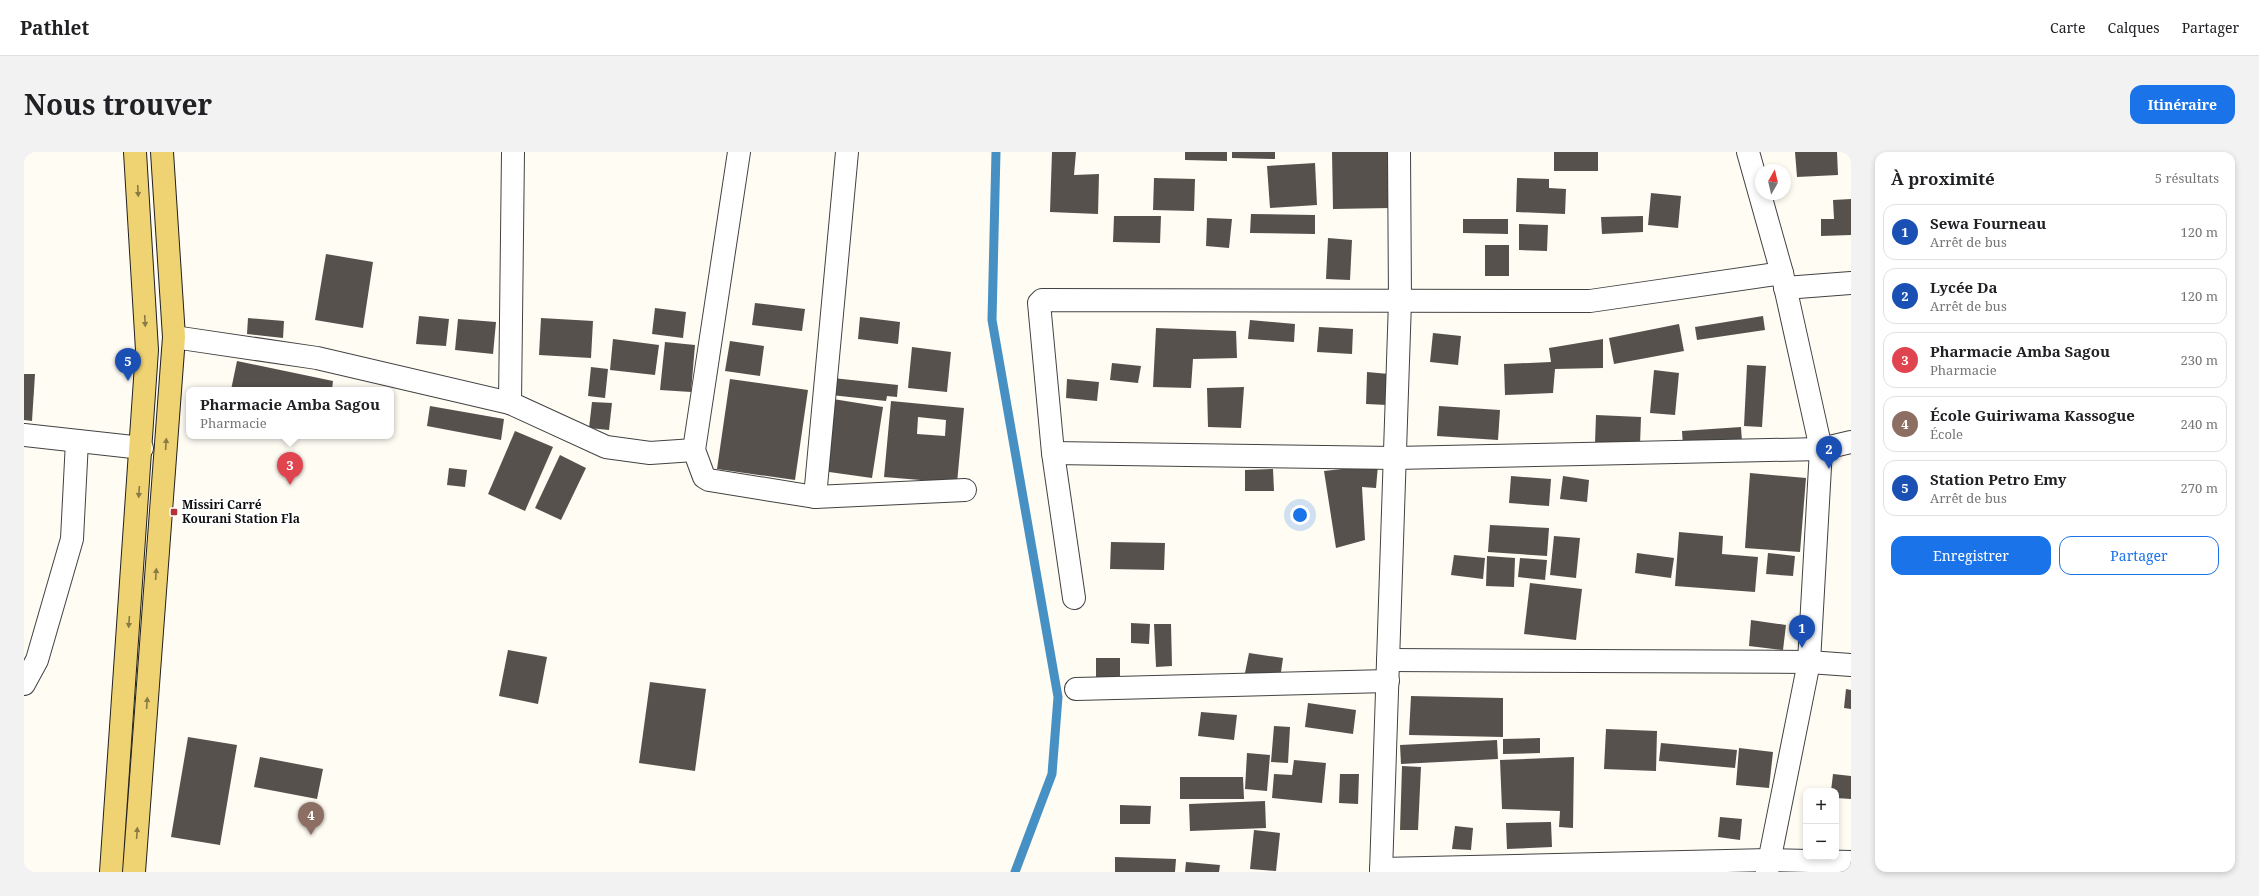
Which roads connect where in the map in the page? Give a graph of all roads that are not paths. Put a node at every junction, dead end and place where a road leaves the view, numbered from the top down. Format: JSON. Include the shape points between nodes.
{"nodes":[{"id":1,"x":136,"y":152,"type":"edge"},
{"id":2,"x":162,"y":152,"type":"edge"},
{"id":3,"x":513,"y":152,"type":"edge"},
{"id":4,"x":739,"y":152,"type":"edge"},
{"id":5,"x":847,"y":152,"type":"edge"},
{"id":6,"x":1399,"y":152,"type":"edge"},
{"id":7,"x":1748,"y":152,"type":"edge"},
{"id":8,"x":1783,"y":281,"type":"junction"},
{"id":9,"x":1851,"y":283,"type":"edge"},
{"id":10,"x":1400,"y":301,"type":"junction"},
{"id":11,"x":174,"y":337,"type":"junction"},
{"id":12,"x":510,"y":403,"type":"junction"},
{"id":13,"x":24,"y":435,"type":"edge"},
{"id":14,"x":77,"y":441,"type":"junction"},
{"id":15,"x":1851,"y":442,"type":"edge"},
{"id":16,"x":142,"y":448,"type":"junction"},
{"id":17,"x":1821,"y":449,"type":"junction"},
{"id":18,"x":694,"y":450,"type":"junction"},
{"id":19,"x":1053,"y":453,"type":"junction"},
{"id":20,"x":1396,"y":458,"type":"junction"},
{"id":21,"x":965,"y":490,"type":"dead end"},
{"id":22,"x":815,"y":497,"type":"junction"},
{"id":23,"x":1074,"y":598,"type":"dead end"},
{"id":24,"x":1809,"y":662,"type":"junction"},
{"id":25,"x":1851,"y":665,"type":"edge"},
{"id":26,"x":1388,"y":671,"type":"junction"},
{"id":27,"x":24,"y":684,"type":"edge"},
{"id":28,"x":1076,"y":689,"type":"dead end"},
{"id":29,"x":1851,"y":862,"type":"edge"},
{"id":30,"x":1768,"y":866,"type":"edge"},
{"id":31,"x":1381,"y":871,"type":"edge"},
{"id":32,"x":111,"y":872,"type":"edge"},
{"id":33,"x":134,"y":872,"type":"edge"}],
"edges":[{"from":1,"to":16,"type":"main road","one_way":true,"via":[[147,350]]},
{"from":2,"to":11,"type":"main road"},
{"from":3,"to":12,"type":"street"},
{"from":4,"to":18,"type":"street"},
{"from":5,"to":22,"type":"street"},
{"from":6,"to":10,"type":"street"},
{"from":7,"to":8,"type":"street"},
{"from":8,"to":9,"type":"street"},
{"from":8,"to":10,"type":"street","via":[[1590,301]]},
{"from":8,"to":17,"type":"street"},
{"from":10,"to":19,"type":"street","via":[[1042,300],[1039,303]]},
{"from":10,"to":20,"type":"street"},
{"from":11,"to":12,"type":"street","via":[[317,358]]},
{"from":33,"to":11,"type":"main road","one_way":true},
{"from":12,"to":18,"type":"street","via":[[606,447],[650,453]]},
{"from":13,"to":14,"type":"street"},
{"from":14,"to":16,"type":"street"},
{"from":14,"to":27,"type":"street","via":[[72,539],[37,660]]},
{"from":15,"to":17,"type":"street"},
{"from":16,"to":32,"type":"main road","one_way":true},
{"from":17,"to":20,"type":"street"},
{"from":17,"to":24,"type":"street"},
{"from":18,"to":22,"type":"street","via":[[699,468],[704,478],[709,480]]},
{"from":19,"to":20,"type":"street"},
{"from":19,"to":23,"type":"street"},
{"from":20,"to":26,"type":"street"},
{"from":21,"to":22,"type":"street"},
{"from":24,"to":25,"type":"street"},
{"from":24,"to":26,"type":"street"},
{"from":24,"to":30,"type":"street"},
{"from":26,"to":28,"type":"street"},
{"from":26,"to":31,"type":"street"},
{"from":29,"to":30,"type":"street"},
{"from":30,"to":31,"type":"street"}]}
